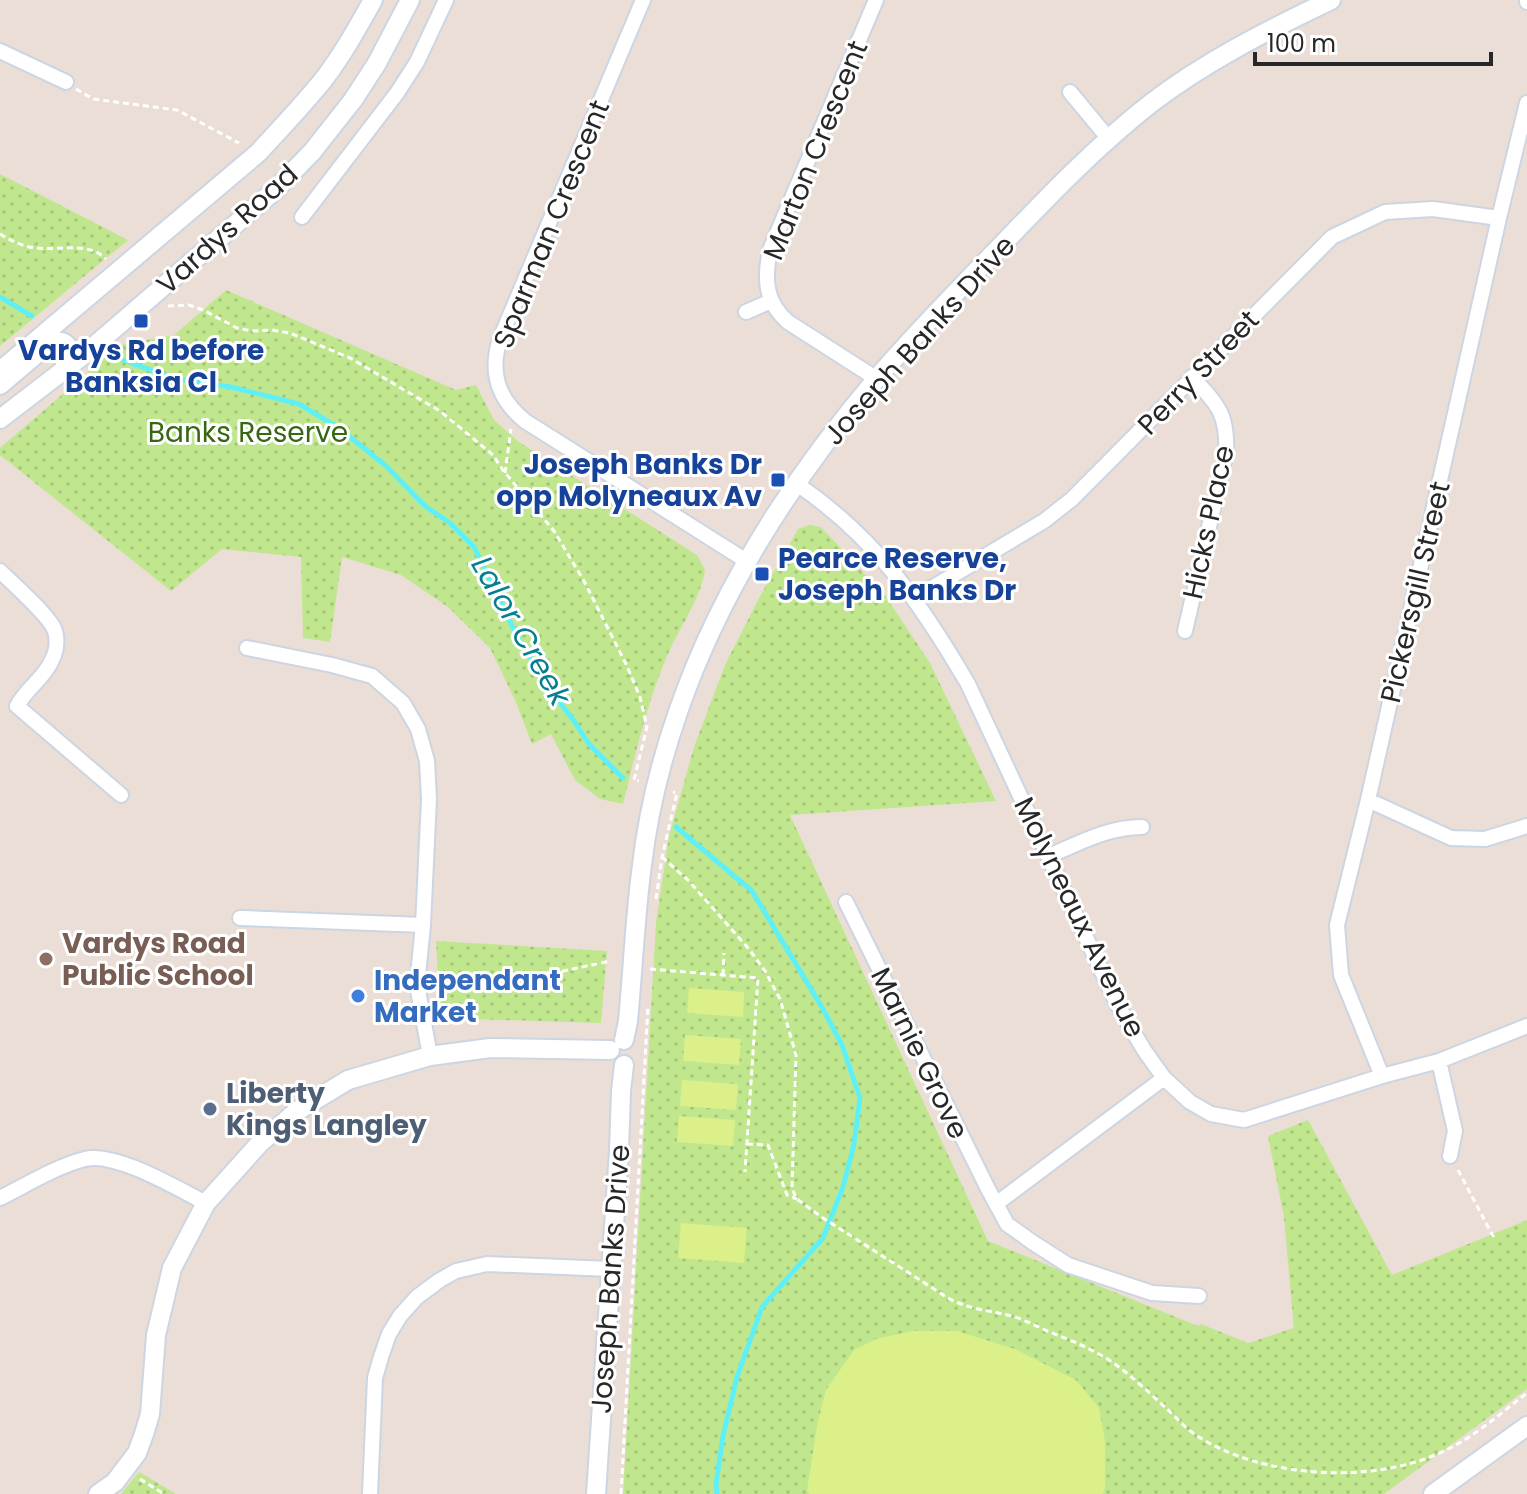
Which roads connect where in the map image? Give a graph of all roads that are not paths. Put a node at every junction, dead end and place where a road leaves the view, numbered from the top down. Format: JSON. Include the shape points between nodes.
{"nodes":[{"id":1,"x":373,"y":0,"type":"edge"},
{"id":2,"x":410,"y":0,"type":"edge"},
{"id":3,"x":446,"y":0,"type":"edge"},
{"id":4,"x":643,"y":0,"type":"edge"},
{"id":5,"x":876,"y":0,"type":"edge"},
{"id":6,"x":1331,"y":0,"type":"edge"},
{"id":7,"x":0,"y":51,"type":"edge"},
{"id":8,"x":66,"y":82,"type":"road end"},
{"id":9,"x":1070,"y":92,"type":"dead end"},
{"id":10,"x":1526,"y":113,"type":"edge"},
{"id":11,"x":1109,"y":139,"type":"junction"},
{"id":12,"x":302,"y":217,"type":"dead end"},
{"id":13,"x":1499,"y":218,"type":"junction"},
{"id":14,"x":771,"y":301,"type":"junction"},
{"id":15,"x":746,"y":312,"type":"dead end"},
{"id":16,"x":64,"y":369,"type":"junction"},
{"id":17,"x":0,"y":371,"type":"edge"},
{"id":18,"x":1192,"y":377,"type":"junction"},
{"id":19,"x":877,"y":379,"type":"junction"},
{"id":20,"x":0,"y":385,"type":"edge"},
{"id":21,"x":0,"y":419,"type":"edge"},
{"id":22,"x":797,"y":484,"type":"junction"},
{"id":23,"x":748,"y":562,"type":"junction"},
{"id":24,"x":0,"y":571,"type":"edge"},
{"id":25,"x":915,"y":598,"type":"junction"},
{"id":26,"x":1185,"y":631,"type":"dead end"},
{"id":27,"x":247,"y":648,"type":"dead end"},
{"id":28,"x":121,"y":795,"type":"dead end"},
{"id":29,"x":1368,"y":800,"type":"junction"},
{"id":30,"x":1527,"y":826,"type":"edge"},
{"id":31,"x":1142,"y":827,"type":"dead end"},
{"id":32,"x":1049,"y":856,"type":"junction"},
{"id":33,"x":846,"y":902,"type":"dead end"},
{"id":34,"x":240,"y":918,"type":"dead end"},
{"id":35,"x":423,"y":925,"type":"junction"},
{"id":36,"x":1527,"y":1026,"type":"edge"},
{"id":37,"x":617,"y":1045,"type":"junction"},
{"id":38,"x":430,"y":1056,"type":"junction"},
{"id":39,"x":1439,"y":1061,"type":"junction"},
{"id":40,"x":1382,"y":1076,"type":"junction"},
{"id":41,"x":1164,"y":1078,"type":"junction"},
{"id":42,"x":1450,"y":1156,"type":"road end"},
{"id":43,"x":0,"y":1198,"type":"edge"},
{"id":44,"x":206,"y":1203,"type":"junction"},
{"id":45,"x":996,"y":1204,"type":"junction"},
{"id":46,"x":611,"y":1269,"type":"junction"},
{"id":47,"x":1199,"y":1296,"type":"dead end"},
{"id":48,"x":1527,"y":1426,"type":"edge"},
{"id":49,"x":98,"y":1494,"type":"edge"},
{"id":50,"x":370,"y":1494,"type":"edge"},
{"id":51,"x":596,"y":1494,"type":"edge"},
{"id":52,"x":1433,"y":1494,"type":"edge"}],
"edges":[{"from":1,"to":17,"type":"street","name":"Vardys Road","via":[[324,79],[258,153]]},
{"from":2,"to":16,"type":"street","name":"Vardys Road","via":[[377,63],[312,152],[274,191]]},
{"from":3,"to":12,"type":"street","via":[[397,93]]},
{"from":4,"to":23,"type":"street","name":"Sparman Crescent","via":[[495,354],[494,368],[503,395],[525,421]]},
{"from":5,"to":14,"type":"street","name":"Marton Crescent","via":[[770,250],[766,267]]},
{"from":6,"to":11,"type":"street","name":"Joseph Banks Drive","via":[[1237,46],[1150,104]]},
{"from":7,"to":8,"type":"street"},
{"from":9,"to":11,"type":"street"},
{"from":10,"to":13,"type":"street","name":"Pickersgill Street"},
{"from":11,"to":19,"type":"street","name":"Joseph Banks Drive"},
{"from":13,"to":18,"type":"street","name":"Perry Street","via":[[1433,209],[1385,212],[1332,237]]},
{"from":13,"to":29,"type":"street","name":"Pickersgill Street"},
{"from":14,"to":15,"type":"street","name":"Marton Crescent"},
{"from":14,"to":19,"type":"street","name":"Marton Crescent","via":[[788,322]]},
{"from":16,"to":20,"type":"street","via":[[70,350],[55,342]]},
{"from":16,"to":21,"type":"street","name":"Vardys Road"},
{"from":18,"to":25,"type":"street","name":"Perry Street","via":[[1072,499]]},
{"from":18,"to":26,"type":"street","name":"Hicks Place","via":[[1217,403],[1227,434]]},
{"from":19,"to":22,"type":"street","name":"Joseph Banks Drive"},
{"from":22,"to":23,"type":"street","name":"Joseph Banks Drive"},
{"from":22,"to":25,"type":"street","name":"Molyneaux Avenue","via":[[844,519]]},
{"from":23,"to":37,"type":"street","name":"Joseph Banks Drive","via":[[690,678],[656,787],[642,862],[628,1021]]},
{"from":24,"to":28,"type":"street","via":[[55,632],[52,661],[17,706]]},
{"from":25,"to":32,"type":"street","name":"Molyneaux Avenue","via":[[968,684]]},
{"from":27,"to":35,"type":"street","via":[[372,676],[403,703],[427,761]]},
{"from":29,"to":30,"type":"street","via":[[1451,838],[1485,839]]},
{"from":29,"to":40,"type":"street","name":"Pickersgill Street","via":[[1337,925],[1341,975]]},
{"from":31,"to":32,"type":"street","via":[[1100,833]]},
{"from":32,"to":41,"type":"street","name":"Molyneaux Avenue","via":[[1117,1004]]},
{"from":33,"to":45,"type":"street","name":"Marnie Grove"},
{"from":34,"to":35,"type":"street"},
{"from":35,"to":38,"type":"street","via":[[417,985]]},
{"from":36,"to":39,"type":"street","name":"Molyneaux Avenue"},
{"from":37,"to":38,"type":"street","via":[[584,1051],[490,1048]]},
{"from":37,"to":46,"type":"street","name":"Joseph Banks Drive","via":[[613,1060],[624,1065]]},
{"from":38,"to":44,"type":"street","via":[[348,1080],[297,1111]]},
{"from":39,"to":40,"type":"street","name":"Molyneaux Avenue"},
{"from":39,"to":42,"type":"street","via":[[1455,1131]]},
{"from":40,"to":41,"type":"street","name":"Molyneaux Avenue","via":[[1244,1120],[1211,1114]]},
{"from":41,"to":45,"type":"street"},
{"from":43,"to":44,"type":"street","via":[[87,1158],[114,1160]]},
{"from":44,"to":49,"type":"street","via":[[172,1268],[156,1335],[150,1414],[137,1453],[115,1482]]},
{"from":45,"to":47,"type":"street","name":"Marnie Grove","via":[[1007,1224],[1068,1265],[1152,1293]]},
{"from":46,"to":50,"type":"street","via":[[487,1264],[456,1271],[417,1297],[389,1334],[375,1378]]},
{"from":46,"to":51,"type":"street","name":"Joseph Banks Drive"},
{"from":48,"to":52,"type":"street"}]}
